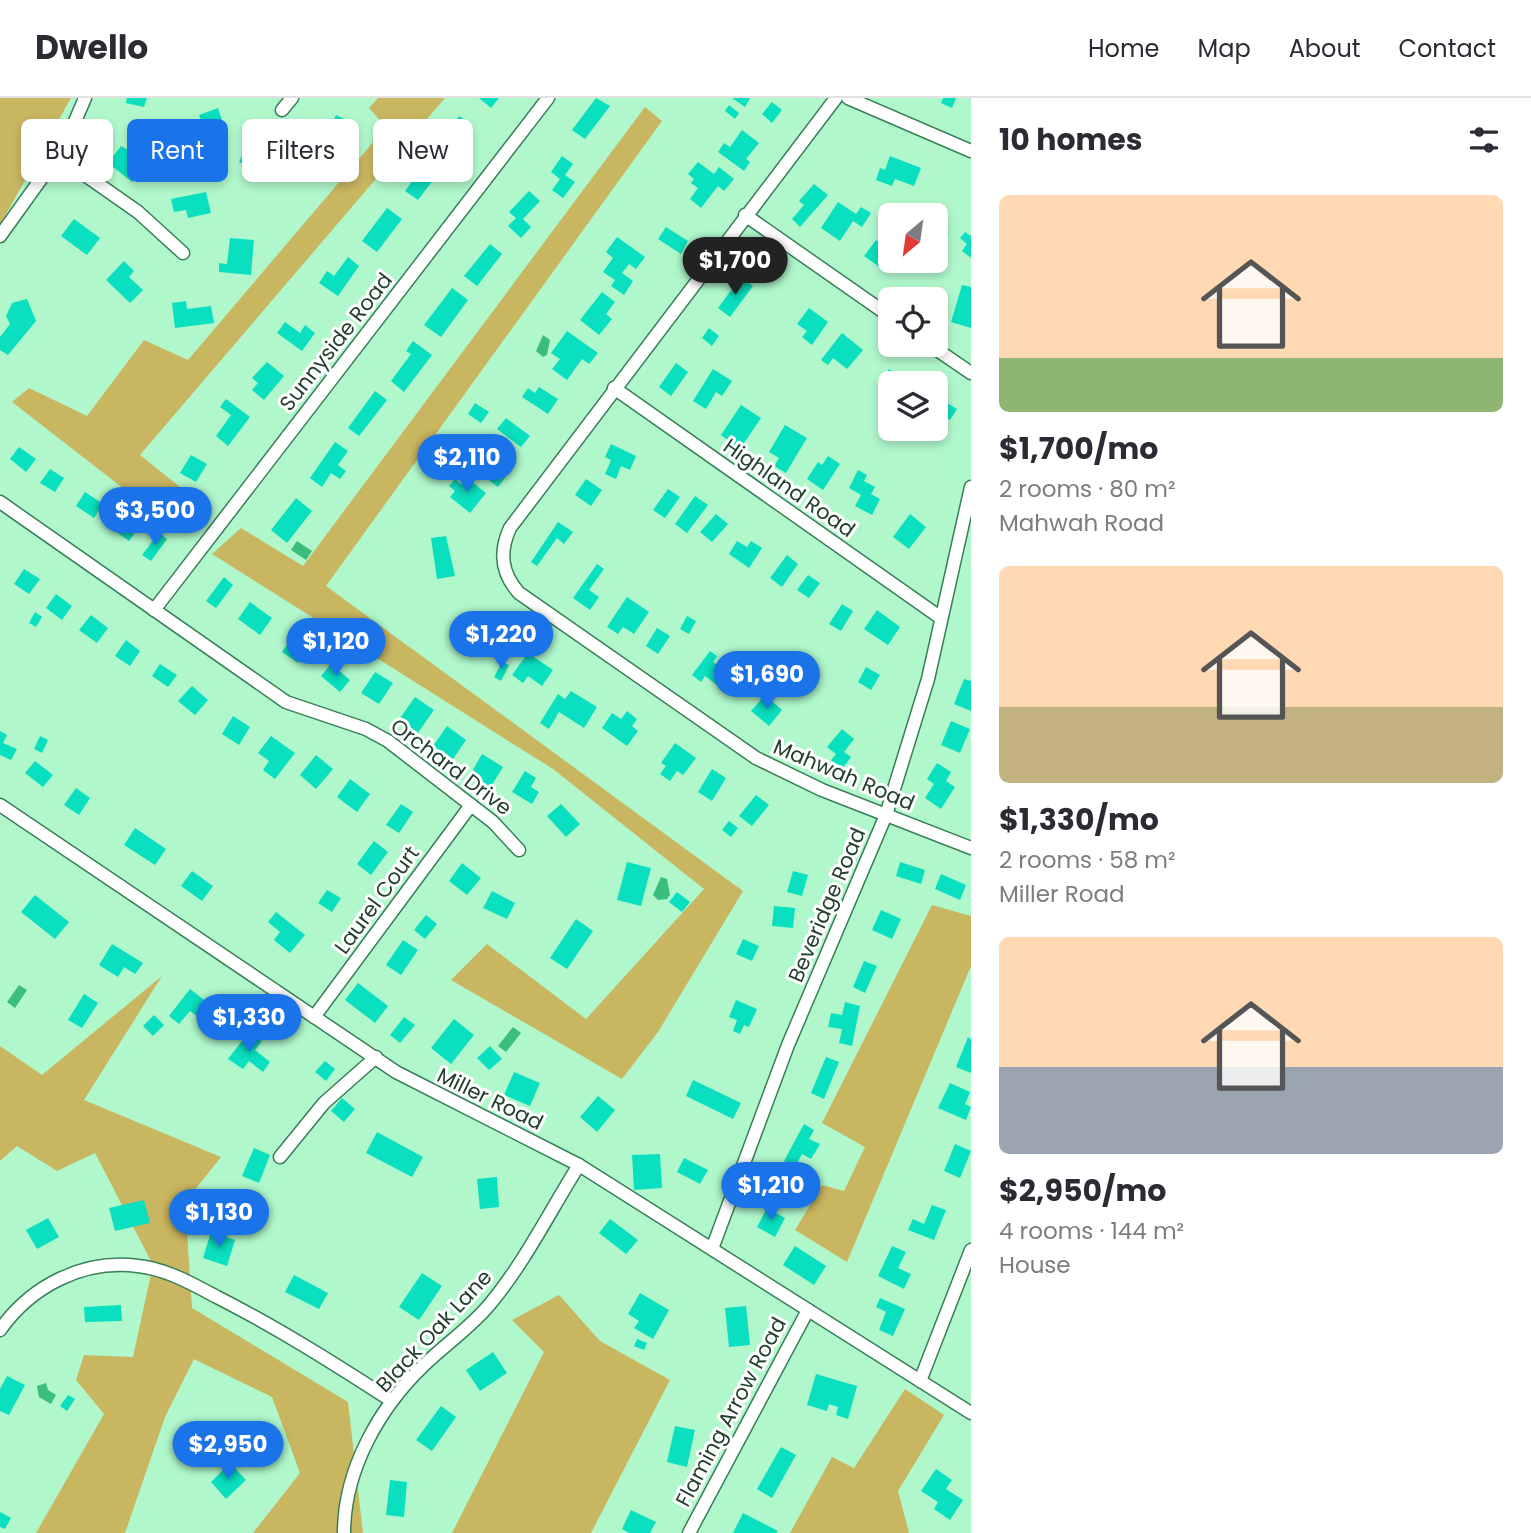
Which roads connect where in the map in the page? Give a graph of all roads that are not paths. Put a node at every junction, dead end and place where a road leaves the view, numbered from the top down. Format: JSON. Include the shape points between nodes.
{"nodes":[{"id":1,"x":85,"y":98,"type":"edge"},
{"id":2,"x":292,"y":98,"type":"edge"},
{"id":3,"x":548,"y":98,"type":"edge"},
{"id":4,"x":836,"y":98,"type":"edge"},
{"id":5,"x":848,"y":98,"type":"edge"},
{"id":6,"x":282,"y":110,"type":"dead end"},
{"id":7,"x":78,"y":119,"type":"edge"},
{"id":8,"x":971,"y":151,"type":"edge"},
{"id":9,"x":39,"y":182,"type":"edge"},
{"id":10,"x":95,"y":182,"type":"edge"},
{"id":11,"x":745,"y":215,"type":"junction"},
{"id":12,"x":0,"y":236,"type":"edge"},
{"id":13,"x":183,"y":253,"type":"dead end"},
{"id":14,"x":878,"y":308,"type":"edge"},
{"id":15,"x":948,"y":357,"type":"edge"},
{"id":16,"x":971,"y":373,"type":"edge"},
{"id":17,"x":614,"y":388,"type":"junction"},
{"id":18,"x":971,"y":487,"type":"edge"},
{"id":19,"x":0,"y":502,"type":"edge"},
{"id":20,"x":154,"y":610,"type":"junction"},
{"id":21,"x":942,"y":618,"type":"junction"},
{"id":22,"x":0,"y":805,"type":"edge"},
{"id":23,"x":471,"y":805,"type":"junction"},
{"id":24,"x":886,"y":815,"type":"junction"},
{"id":25,"x":971,"y":848,"type":"edge"},
{"id":26,"x":519,"y":850,"type":"dead end"},
{"id":27,"x":314,"y":1017,"type":"junction"},
{"id":28,"x":376,"y":1057,"type":"junction"},
{"id":29,"x":280,"y":1157,"type":"dead end"},
{"id":30,"x":579,"y":1165,"type":"junction"},
{"id":31,"x":712,"y":1249,"type":"junction"},
{"id":32,"x":971,"y":1250,"type":"edge"},
{"id":33,"x":808,"y":1310,"type":"junction"},
{"id":34,"x":0,"y":1330,"type":"edge"},
{"id":35,"x":920,"y":1381,"type":"junction"},
{"id":36,"x":392,"y":1401,"type":"junction"},
{"id":37,"x":971,"y":1413,"type":"edge"},
{"id":38,"x":344,"y":1533,"type":"edge"},
{"id":39,"x":689,"y":1533,"type":"edge"}],
"edges":[{"from":1,"to":7,"type":"street"},
{"from":2,"to":6,"type":"street"},
{"from":3,"to":20,"type":"street","name":"Sunnyside Road"},
{"from":4,"to":11,"type":"street","name":"Mahwah Road"},
{"from":5,"to":8,"type":"street"},
{"from":9,"to":12,"type":"street"},
{"from":10,"to":13,"type":"street","via":[[138,212]]},
{"from":11,"to":14,"type":"street"},
{"from":11,"to":17,"type":"street","name":"Mahwah Road"},
{"from":15,"to":16,"type":"street"},
{"from":17,"to":21,"type":"street","name":"Highland Road"},
{"from":17,"to":24,"type":"street","name":"Mahwah Road","via":[[510,528],[502,550],[512,585],[756,758]]},
{"from":18,"to":21,"type":"street","name":"Beveridge Road"},
{"from":19,"to":20,"type":"street","name":"Orchard Drive"},
{"from":20,"to":23,"type":"street","name":"Orchard Drive","via":[[286,702],[388,741]]},
{"from":21,"to":24,"type":"street","name":"Beveridge Road","via":[[911,740]]},
{"from":22,"to":27,"type":"street","name":"Miller Road"},
{"from":23,"to":26,"type":"street","name":"Orchard Drive"},
{"from":23,"to":27,"type":"street","name":"Laurel Court"},
{"from":24,"to":25,"type":"street","name":"Mahwah Road"},
{"from":24,"to":31,"type":"street","name":"Beveridge Road","via":[[788,1045]]},
{"from":27,"to":28,"type":"street","name":"Miller Road"},
{"from":28,"to":29,"type":"street","via":[[324,1103]]},
{"from":28,"to":30,"type":"street","name":"Miller Road","via":[[427,1090]]},
{"from":30,"to":31,"type":"street","name":"Miller Road"},
{"from":30,"to":36,"type":"street","name":"Black Oak Lane","via":[[489,1305]]},
{"from":31,"to":33,"type":"street","name":"Miller Road"},
{"from":32,"to":35,"type":"street"},
{"from":33,"to":35,"type":"street","name":"Miller Road"},
{"from":33,"to":39,"type":"street","name":"Flaming Arrow Road"},
{"from":34,"to":36,"type":"street","via":[[23,1302],[57,1280],[97,1266],[138,1266],[176,1276],[253,1315]]},
{"from":35,"to":37,"type":"street","name":"Miller Road"},
{"from":36,"to":38,"type":"street","name":"Black Oak Lane","via":[[353,1473]]}]}
